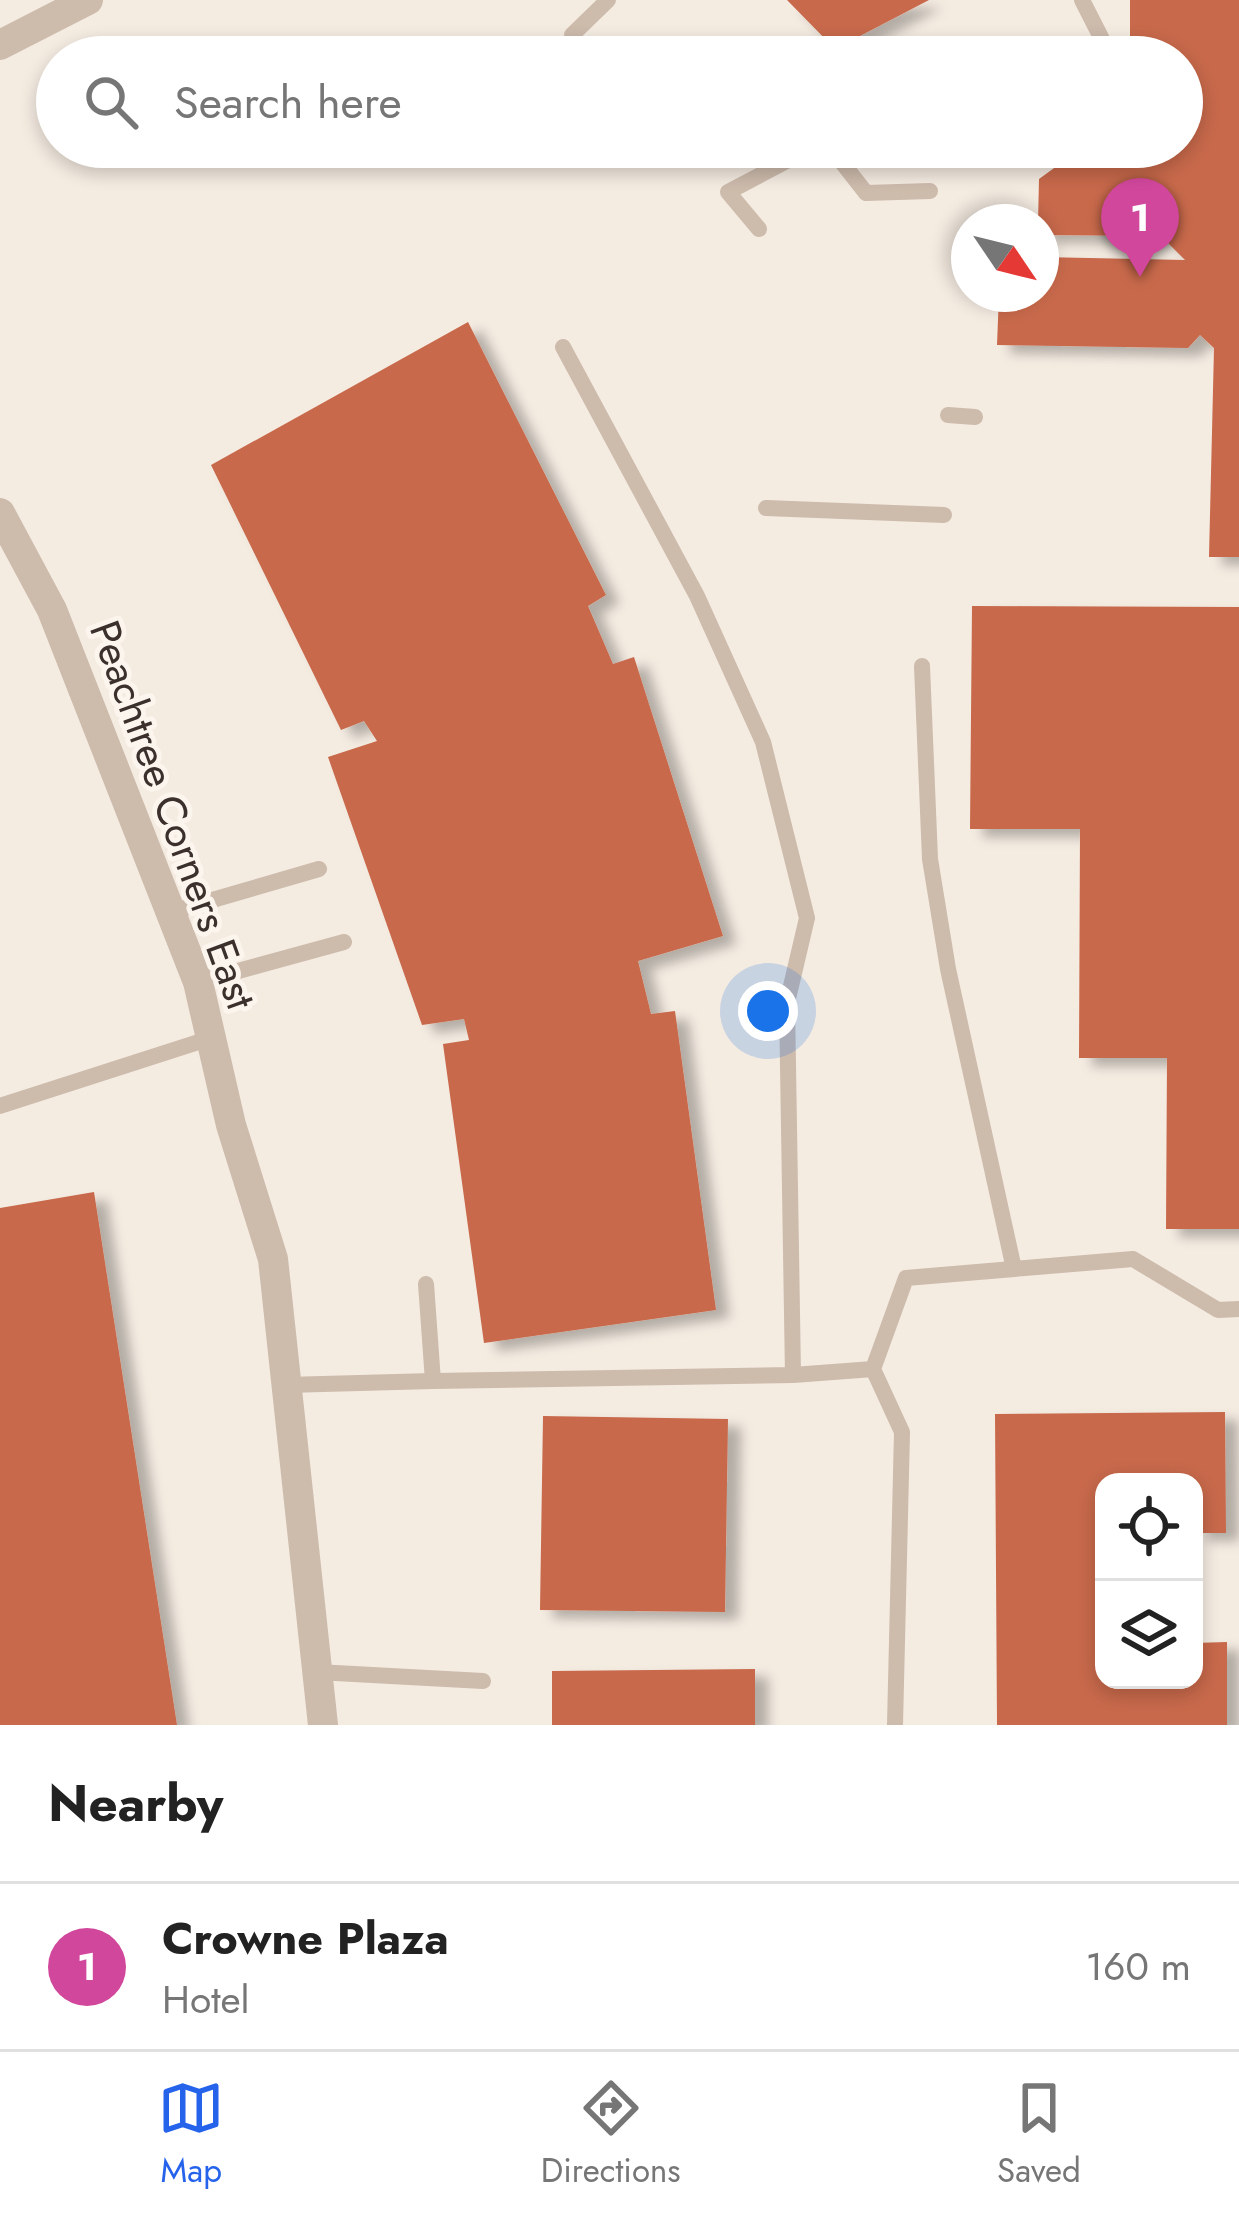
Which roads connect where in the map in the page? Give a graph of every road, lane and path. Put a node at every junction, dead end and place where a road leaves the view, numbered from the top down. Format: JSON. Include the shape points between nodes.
{"nodes":[{"id":1,"x":88,"y":0,"type":"edge"},
{"id":2,"x":608,"y":0,"type":"edge"},
{"id":3,"x":1082,"y":0,"type":"edge"},
{"id":4,"x":572,"y":35,"type":"dead end"},
{"id":5,"x":1101,"y":36,"type":"edge"},
{"id":6,"x":0,"y":45,"type":"edge"},
{"id":7,"x":773,"y":168,"type":"edge"},
{"id":8,"x":846,"y":168,"type":"edge"},
{"id":9,"x":930,"y":190,"type":"dead end"},
{"id":10,"x":759,"y":230,"type":"dead end"},
{"id":11,"x":563,"y":346,"type":"dead end"},
{"id":12,"x":948,"y":416,"type":"dead end"},
{"id":13,"x":975,"y":417,"type":"dead end"},
{"id":14,"x":766,"y":508,"type":"dead end"},
{"id":15,"x":0,"y":513,"type":"edge"},
{"id":16,"x":944,"y":514,"type":"dead end"},
{"id":17,"x":922,"y":666,"type":"dead end"},
{"id":18,"x":319,"y":869,"type":"dead end"},
{"id":19,"x":171,"y":912,"type":"junction"},
{"id":20,"x":344,"y":942,"type":"dead end"},
{"id":21,"x":198,"y":982,"type":"junction"},
{"id":22,"x":211,"y":1039,"type":"junction"},
{"id":23,"x":0,"y":1106,"type":"edge"},
{"id":24,"x":1014,"y":1269,"type":"junction"},
{"id":25,"x":426,"y":1284,"type":"dead end"},
{"id":26,"x":1239,"y":1309,"type":"edge"},
{"id":27,"x":873,"y":1369,"type":"junction"},
{"id":28,"x":793,"y":1375,"type":"junction"},
{"id":29,"x":433,"y":1382,"type":"junction"},
{"id":30,"x":286,"y":1385,"type":"junction"},
{"id":31,"x":317,"y":1672,"type":"junction"},
{"id":32,"x":483,"y":1681,"type":"dead end"},
{"id":33,"x":323,"y":1725,"type":"edge"},
{"id":34,"x":895,"y":1725,"type":"edge"}],
"edges":[{"from":1,"to":6,"type":"street"},
{"from":2,"to":4,"type":"lane"},
{"from":3,"to":5,"type":"lane"},
{"from":7,"to":10,"type":"lane","via":[[728,192]]},
{"from":8,"to":9,"type":"lane","via":[[866,193]]},
{"from":11,"to":28,"type":"lane","via":[[697,596],[763,742],[807,918],[788,1003]]},
{"from":12,"to":13,"type":"lane"},
{"from":14,"to":16,"type":"lane"},
{"from":15,"to":19,"type":"street","name":"Peachtree Corners East","via":[[52,610]]},
{"from":17,"to":24,"type":"lane","via":[[947,969]]},
{"from":18,"to":19,"type":"lane"},
{"from":19,"to":21,"type":"street","name":"Peachtree Corners East"},
{"from":20,"to":21,"type":"lane"},
{"from":21,"to":22,"type":"street","name":"Peachtree Corners East"},
{"from":22,"to":23,"type":"lane"},
{"from":22,"to":30,"type":"street","name":"Peachtree Corners East","via":[[273,1259]]},
{"from":24,"to":26,"type":"lane","via":[[1133,1259],[1218,1310]]},
{"from":24,"to":27,"type":"lane","via":[[906,1278]]},
{"from":25,"to":29,"type":"lane"},
{"from":27,"to":28,"type":"lane"},
{"from":27,"to":34,"type":"lane","via":[[902,1432]]},
{"from":28,"to":29,"type":"lane"},
{"from":29,"to":30,"type":"lane"},
{"from":30,"to":31,"type":"street","name":"Peachtree Corners East"},
{"from":31,"to":32,"type":"lane"},
{"from":31,"to":33,"type":"street","name":"Peachtree Corners East"}]}
